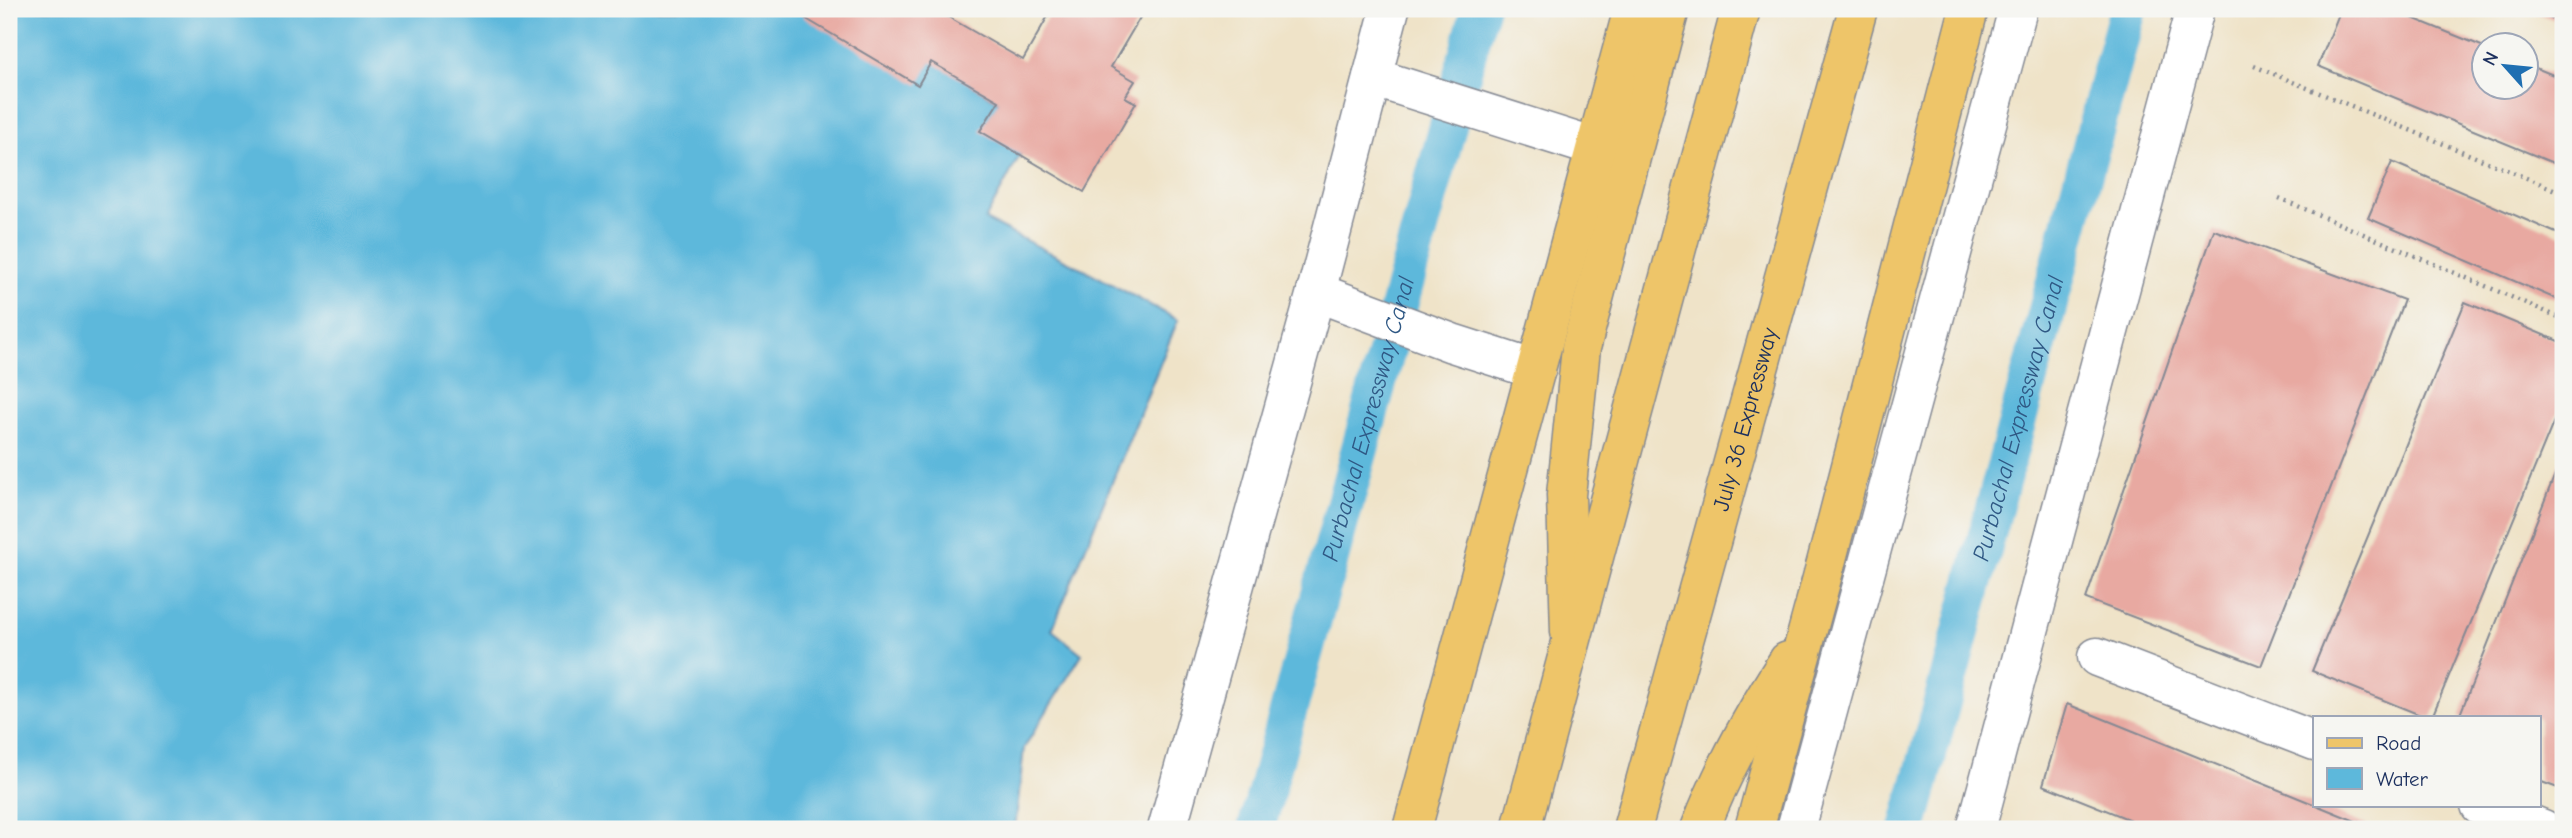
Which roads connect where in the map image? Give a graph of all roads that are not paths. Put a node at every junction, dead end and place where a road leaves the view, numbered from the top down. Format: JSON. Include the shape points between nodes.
{"nodes":[{"id":1,"x":1390,"y":9,"type":"edge"},
{"id":2,"x":1633,"y":9,"type":"edge"},
{"id":3,"x":1670,"y":9,"type":"edge"},
{"id":4,"x":1741,"y":9,"type":"edge"},
{"id":5,"x":1858,"y":9,"type":"edge"},
{"id":6,"x":1969,"y":9,"type":"edge"},
{"id":7,"x":2018,"y":9,"type":"edge"},
{"id":8,"x":2195,"y":9,"type":"edge"},
{"id":9,"x":1372,"y":77,"type":"junction"},
{"id":10,"x":1595,"y":148,"type":"junction"},
{"id":11,"x":1316,"y":292,"type":"junction"},
{"id":12,"x":1536,"y":370,"type":"junction"},
{"id":13,"x":1808,"y":630,"type":"junction"},
{"id":14,"x":1570,"y":648,"type":"junction"},
{"id":15,"x":2097,"y":657,"type":"dead end"},
{"id":16,"x":2313,"y":740,"type":"edge"},
{"id":17,"x":2483,"y":806,"type":"edge"},
{"id":18,"x":1167,"y":829,"type":"edge"},
{"id":19,"x":1412,"y":829,"type":"edge"},
{"id":20,"x":1521,"y":829,"type":"edge"},
{"id":21,"x":1632,"y":829,"type":"edge"},
{"id":22,"x":1700,"y":829,"type":"edge"},
{"id":23,"x":1754,"y":829,"type":"edge"},
{"id":24,"x":1796,"y":829,"type":"edge"},
{"id":25,"x":1976,"y":829,"type":"edge"},
{"id":26,"x":2543,"y":829,"type":"edge"}],
"edges":[{"from":1,"to":9,"type":"street"},
{"from":2,"to":10,"type":"main road"},
{"from":3,"to":14,"type":"main road","via":[[1581,348],[1566,495]]},
{"from":4,"to":14,"type":"main road"},
{"from":5,"to":21,"type":"main road","name":"July 36 Expressway"},
{"from":6,"to":13,"type":"main road"},
{"from":7,"to":24,"type":"street"},
{"from":8,"to":25,"type":"street"},
{"from":9,"to":10,"type":"street"},
{"from":9,"to":11,"type":"street"},
{"from":10,"to":12,"type":"main road"},
{"from":11,"to":12,"type":"street"},
{"from":11,"to":18,"type":"street"},
{"from":12,"to":19,"type":"main road"},
{"from":13,"to":22,"type":"main road","via":[[1752,717]]},
{"from":13,"to":23,"type":"main road"},
{"from":14,"to":20,"type":"main road"},
{"from":15,"to":16,"type":"street"},
{"from":17,"to":26,"type":"street"}]}
